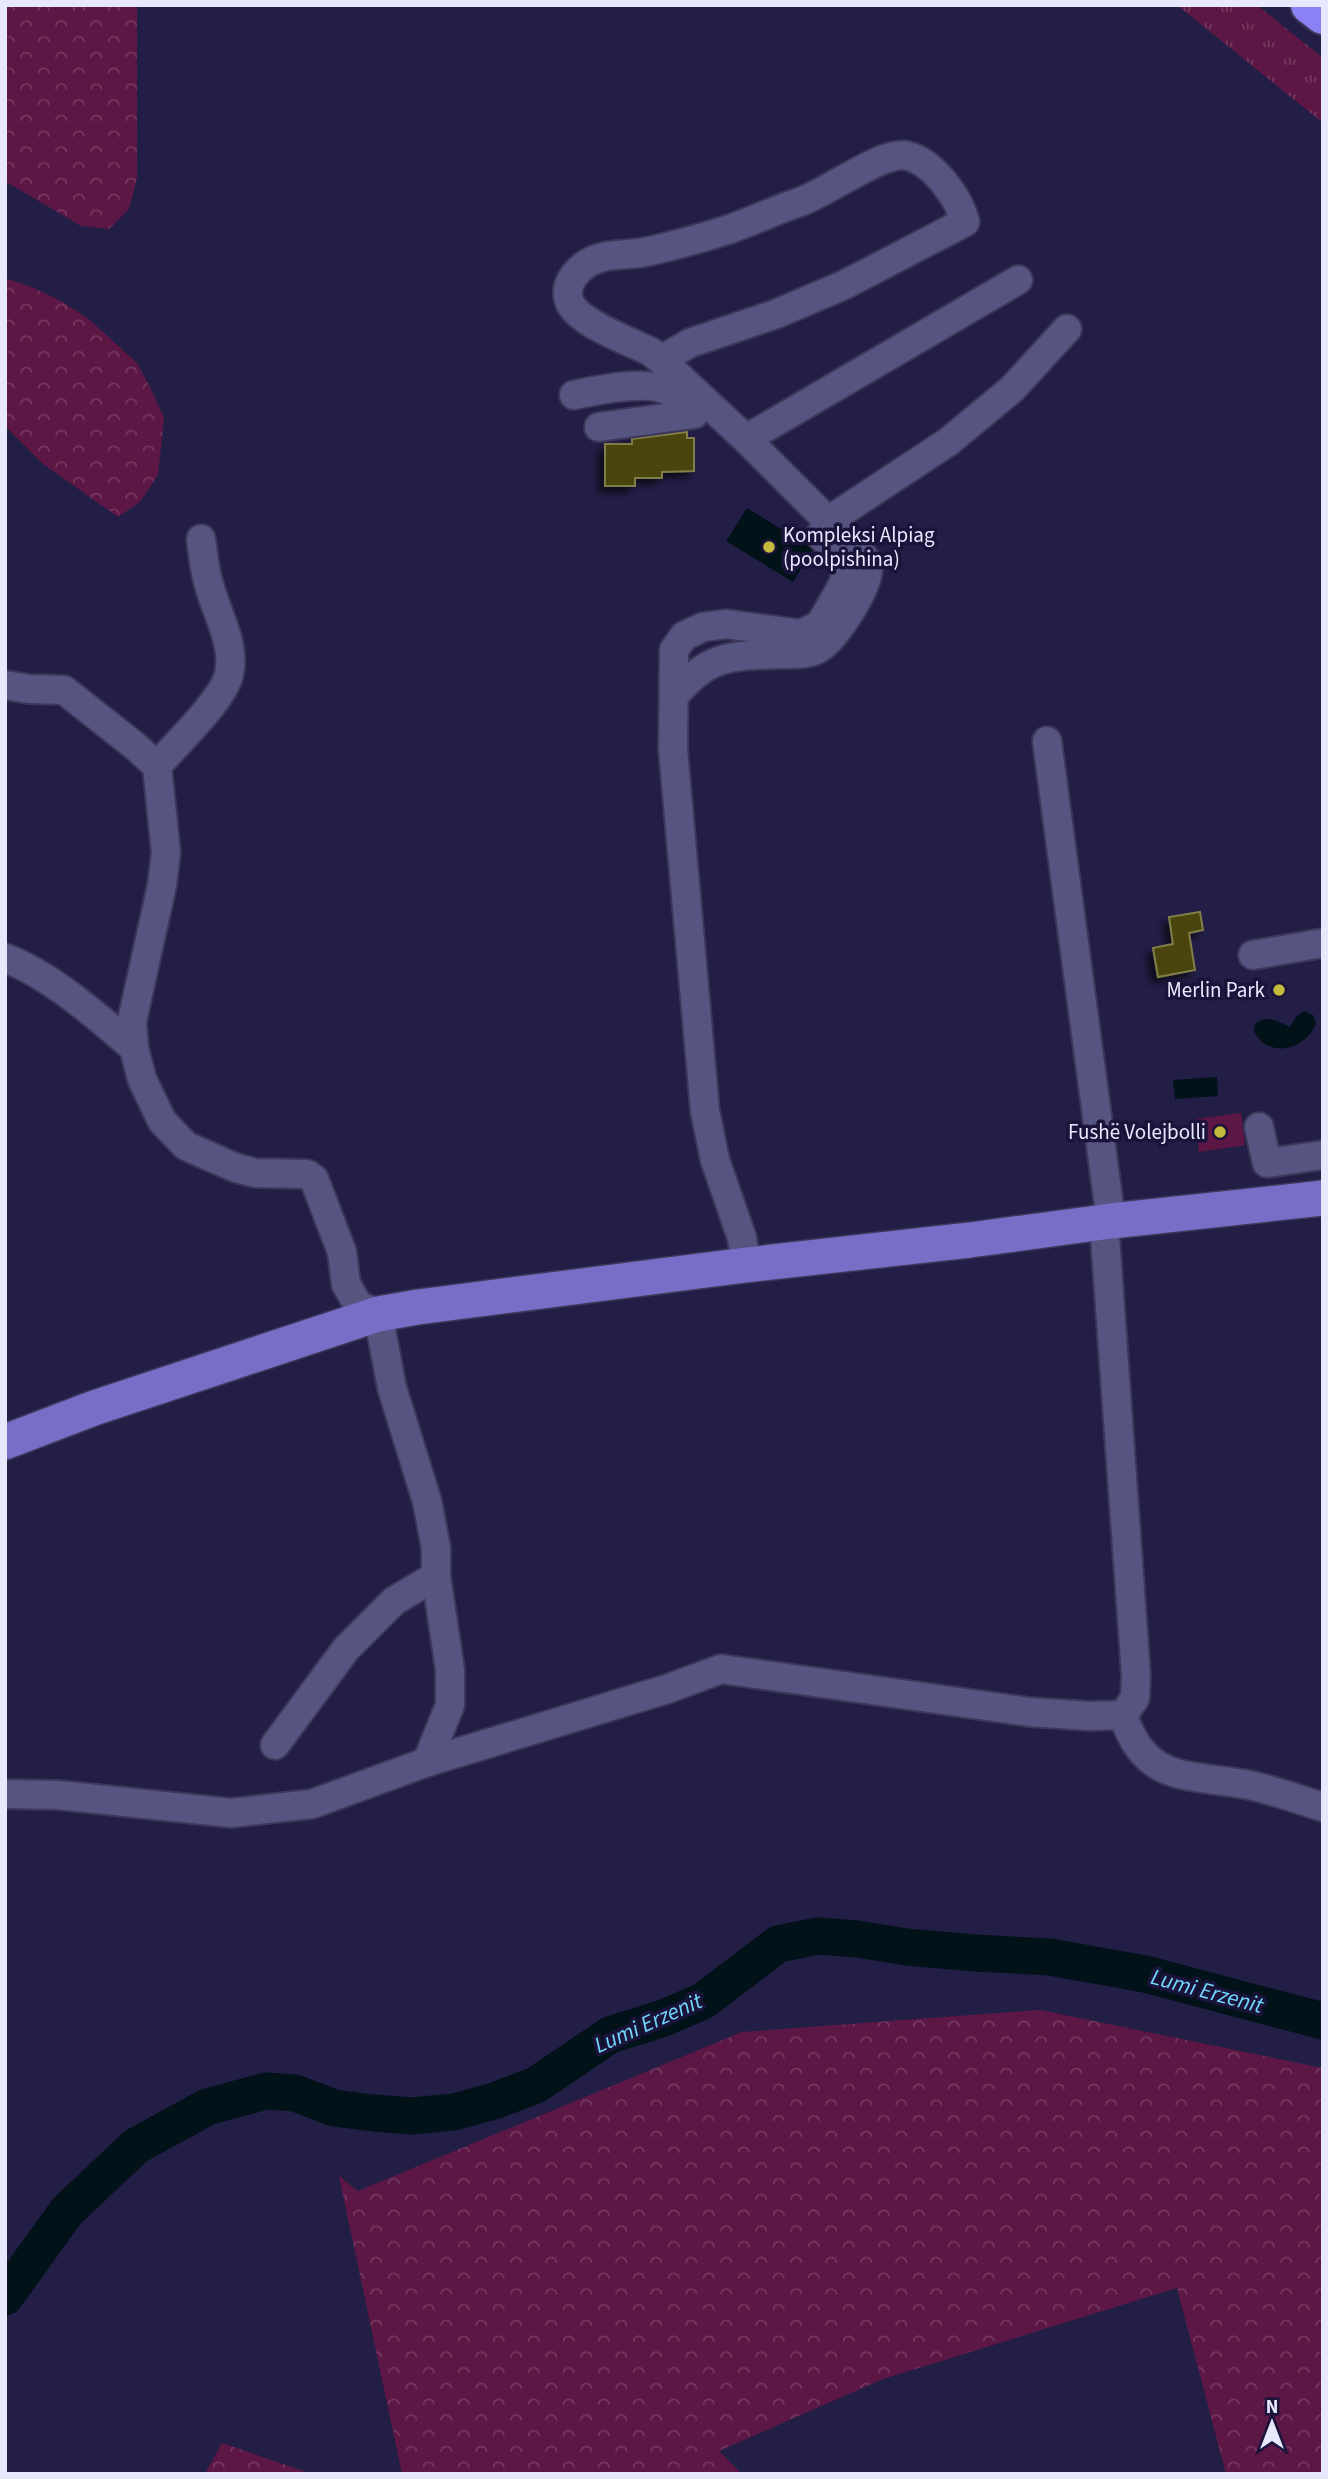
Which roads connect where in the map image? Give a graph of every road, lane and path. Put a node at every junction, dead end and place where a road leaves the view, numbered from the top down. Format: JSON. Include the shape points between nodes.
{"nodes":[{"id":1,"x":1310,"y":5,"type":"edge"},
{"id":2,"x":1323,"y":15,"type":"edge"},
{"id":3,"x":1018,"y":280,"type":"dead end"},
{"id":4,"x":1067,"y":329,"type":"dead end"},
{"id":5,"x":661,"y":360,"type":"junction"},
{"id":6,"x":574,"y":395,"type":"dead end"},
{"id":7,"x":694,"y":414,"type":"junction"},
{"id":8,"x":599,"y":427,"type":"dead end"},
{"id":9,"x":746,"y":439,"type":"junction"},
{"id":10,"x":828,"y":522,"type":"junction"},
{"id":11,"x":201,"y":539,"type":"dead end"},
{"id":12,"x":5,"y":685,"type":"edge"},
{"id":13,"x":674,"y":696,"type":"junction"},
{"id":14,"x":1047,"y":741,"type":"dead end"},
{"id":15,"x":157,"y":766,"type":"junction"},
{"id":16,"x":1323,"y":943,"type":"edge"},
{"id":17,"x":1253,"y":955,"type":"dead end"},
{"id":18,"x":5,"y":958,"type":"edge"},
{"id":19,"x":134,"y":1048,"type":"junction"},
{"id":20,"x":1258,"y":1127,"type":"dead end"},
{"id":21,"x":1323,"y":1155,"type":"edge"},
{"id":22,"x":1323,"y":1198,"type":"edge"},
{"id":23,"x":1107,"y":1221,"type":"junction"},
{"id":24,"x":746,"y":1265,"type":"junction"},
{"id":25,"x":378,"y":1314,"type":"junction"},
{"id":26,"x":5,"y":1442,"type":"edge"},
{"id":27,"x":436,"y":1576,"type":"junction"},
{"id":28,"x":1122,"y":1715,"type":"junction"},
{"id":29,"x":275,"y":1745,"type":"dead end"},
{"id":30,"x":427,"y":1762,"type":"junction"},
{"id":31,"x":5,"y":1794,"type":"edge"},
{"id":32,"x":1323,"y":1807,"type":"edge"}],
"edges":[{"from":1,"to":2,"type":"highway"},
{"from":3,"to":9,"type":"street"},
{"from":4,"to":10,"type":"street","via":[[1012,389],[948,442]]},
{"from":5,"to":5,"type":"street","via":[[577,313],[567,289],[578,270],[597,258],[650,251],[728,230],[806,201],[881,159],[906,155],[921,161],[962,208],[965,222],[845,285],[690,343]]},
{"from":5,"to":9,"type":"street"},
{"from":6,"to":7,"type":"street","via":[[627,386],[657,388],[671,391]]},
{"from":7,"to":8,"type":"street"},
{"from":7,"to":13,"type":"street","via":[[836,550],[844,565],[845,582],[820,625],[810,632],[726,624],[702,627],[684,636],[674,650]]},
{"from":9,"to":10,"type":"street"},
{"from":10,"to":13,"type":"street","via":[[868,565],[866,581],[834,636],[815,651],[721,659],[690,676]]},
{"from":11,"to":15,"type":"street","via":[[231,658],[229,676],[222,691]]},
{"from":12,"to":15,"type":"street","via":[[64,690]]},
{"from":13,"to":24,"type":"street","via":[[673,749],[705,1111]]},
{"from":14,"to":23,"type":"street"},
{"from":15,"to":19,"type":"street","via":[[166,853],[132,1021]]},
{"from":16,"to":17,"type":"street"},
{"from":18,"to":19,"type":"street","via":[[26,966]]},
{"from":19,"to":25,"type":"street","via":[[158,1113],[186,1146],[255,1173],[307,1174],[314,1179],[342,1252],[346,1283],[358,1305]]},
{"from":20,"to":21,"type":"street","via":[[1267,1163]]},
{"from":22,"to":23,"type":"main road"},
{"from":23,"to":24,"type":"main road"},
{"from":23,"to":28,"type":"street","via":[[1136,1675],[1135,1698]]},
{"from":24,"to":25,"type":"main road"},
{"from":25,"to":26,"type":"main road"},
{"from":25,"to":27,"type":"street","via":[[392,1388],[427,1501]]},
{"from":27,"to":29,"type":"street","via":[[394,1601],[346,1649]]},
{"from":27,"to":30,"type":"street","via":[[450,1670],[450,1705]]},
{"from":28,"to":30,"type":"street","via":[[1029,1712],[722,1669]]},
{"from":28,"to":32,"type":"street","via":[[1144,1756],[1168,1771],[1197,1780],[1245,1784]]},
{"from":30,"to":31,"type":"street","via":[[312,1804],[231,1813]]}]}
